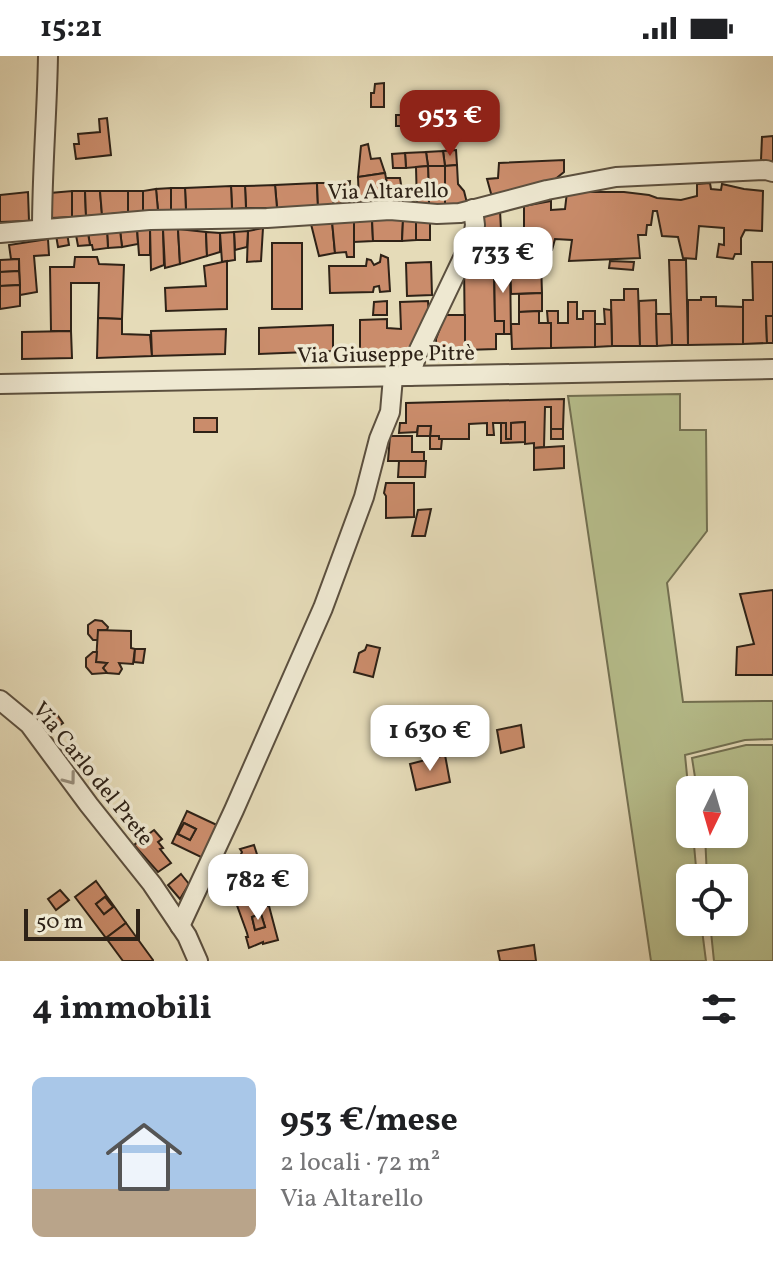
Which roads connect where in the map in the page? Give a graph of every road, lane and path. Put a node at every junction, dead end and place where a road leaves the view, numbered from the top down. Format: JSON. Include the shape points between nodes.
{"nodes":[{"id":1,"x":48,"y":56,"type":"edge"},
{"id":2,"x":773,"y":172,"type":"edge"},
{"id":3,"x":473,"y":209,"type":"junction"},
{"id":4,"x":42,"y":229,"type":"junction"},
{"id":5,"x":0,"y":233,"type":"edge"},
{"id":6,"x":773,"y":369,"type":"edge"},
{"id":7,"x":401,"y":376,"type":"junction"},
{"id":8,"x":0,"y":384,"type":"edge"},
{"id":9,"x":0,"y":700,"type":"edge"},
{"id":10,"x":180,"y":926,"type":"junction"},
{"id":11,"x":198,"y":961,"type":"edge"}],
"edges":[{"from":1,"to":4,"type":"street"},
{"from":2,"to":3,"type":"street","name":"Via Altarello","via":[[616,177]]},
{"from":3,"to":4,"type":"street","name":"Via Altarello"},
{"from":3,"to":7,"type":"street","via":[[473,237],[418,352]]},
{"from":4,"to":5,"type":"street","name":"Via Altarello"},
{"from":6,"to":7,"type":"street","name":"Via Giuseppe Pitrè"},
{"from":7,"to":8,"type":"street","name":"Via Giuseppe Pitrè"},
{"from":7,"to":10,"type":"street","via":[[323,608]]},
{"from":9,"to":10,"type":"street","name":"Via Carlo del Prete","one_way":true,"via":[[29,724]]},
{"from":10,"to":11,"type":"street","name":"Via Carlo del Prete"}]}
